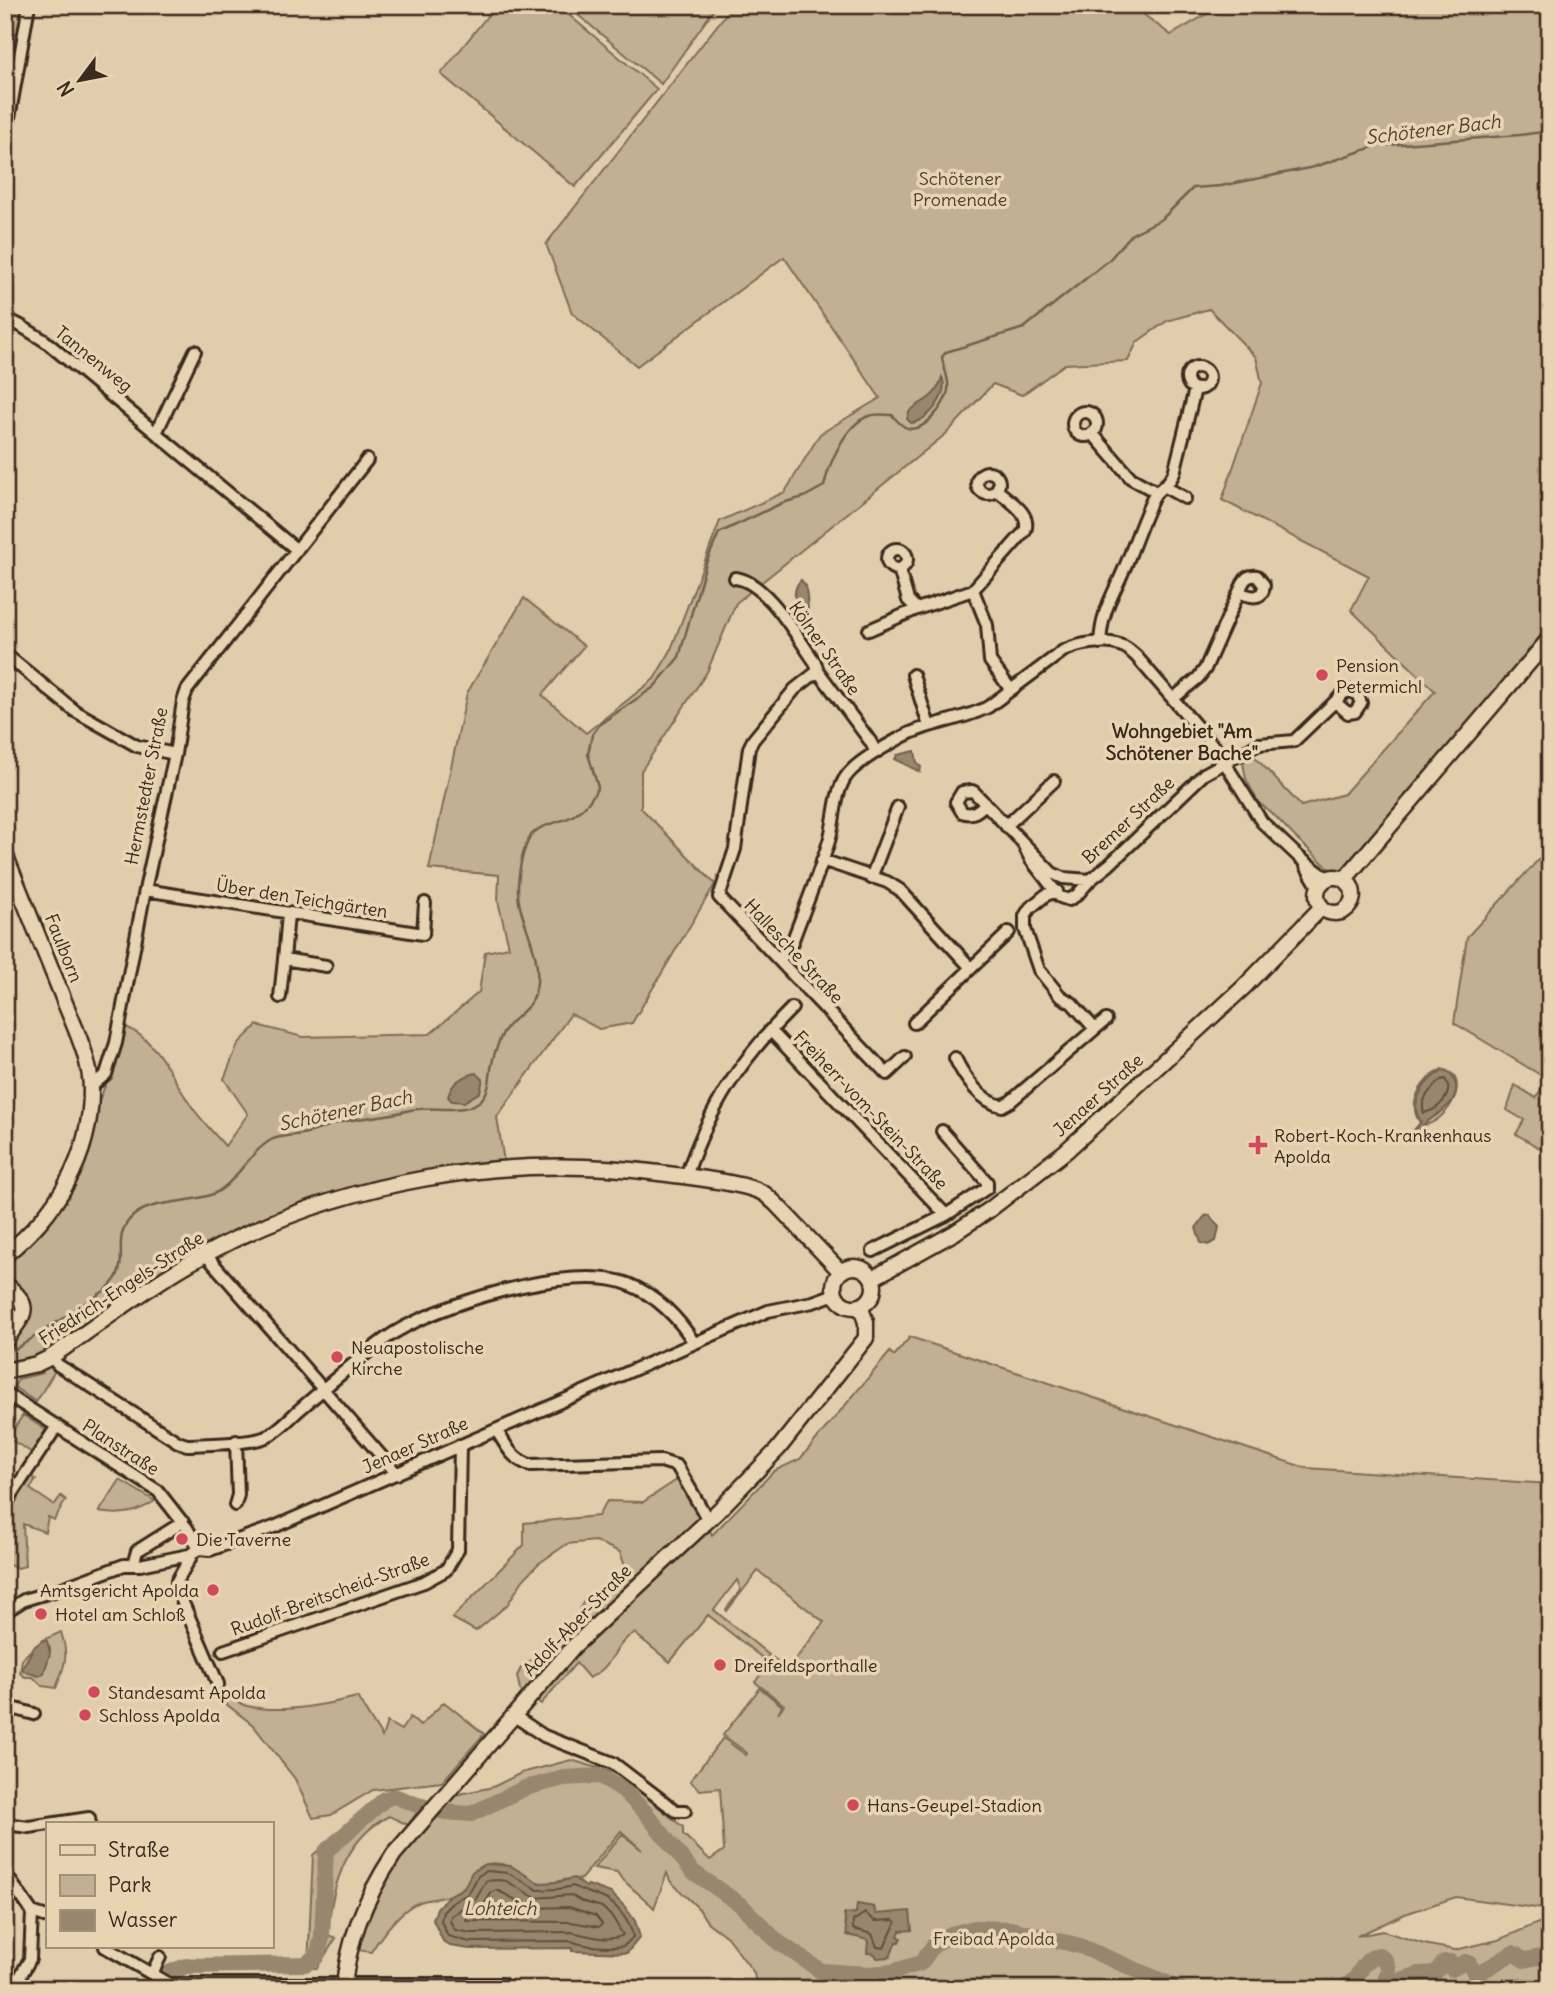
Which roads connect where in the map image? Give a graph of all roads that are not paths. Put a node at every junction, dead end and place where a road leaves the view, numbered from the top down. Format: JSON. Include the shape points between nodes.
{"nodes":[{"id":1,"x":29,"y":5,"type":"edge"},
{"id":2,"x":5,"y":141,"type":"edge"},
{"id":3,"x":5,"y":318,"type":"edge"},
{"id":4,"x":195,"y":351,"type":"dead end"},
{"id":5,"x":1195,"y":389,"type":"dead end"},
{"id":6,"x":156,"y":433,"type":"junction"},
{"id":7,"x":1093,"y":433,"type":"dead end"},
{"id":8,"x":367,"y":460,"type":"dead end"},
{"id":9,"x":998,"y":490,"type":"dead end"},
{"id":10,"x":1161,"y":490,"type":"junction"},
{"id":11,"x":1185,"y":498,"type":"dead end"},
{"id":12,"x":298,"y":550,"type":"junction"},
{"id":13,"x":900,"y":569,"type":"dead end"},
{"id":14,"x":735,"y":578,"type":"dead end"},
{"id":15,"x":973,"y":590,"type":"junction"},
{"id":16,"x":1239,"y":592,"type":"dead end"},
{"id":17,"x":917,"y":609,"type":"junction"},
{"id":18,"x":869,"y":630,"type":"dead end"},
{"id":19,"x":1550,"y":638,"type":"edge"},
{"id":20,"x":1100,"y":643,"type":"junction"},
{"id":21,"x":5,"y":654,"type":"edge"},
{"id":22,"x":818,"y":671,"type":"junction"},
{"id":23,"x":913,"y":675,"type":"dead end"},
{"id":24,"x":1011,"y":690,"type":"junction"},
{"id":25,"x":1174,"y":698,"type":"junction"},
{"id":26,"x":1335,"y":702,"type":"dead end"},
{"id":27,"x":929,"y":726,"type":"junction"},
{"id":28,"x":876,"y":752,"type":"junction"},
{"id":29,"x":176,"y":754,"type":"junction"},
{"id":30,"x":1225,"y":763,"type":"junction"},
{"id":31,"x":1054,"y":781,"type":"dead end"},
{"id":32,"x":985,"y":804,"type":"dead end"},
{"id":33,"x":898,"y":807,"type":"dead end"},
{"id":34,"x":1006,"y":826,"type":"junction"},
{"id":35,"x":1023,"y":844,"type":"junction"},
{"id":36,"x":5,"y":854,"type":"edge"},
{"id":37,"x":822,"y":860,"type":"junction"},
{"id":38,"x":871,"y":877,"type":"junction"},
{"id":39,"x":1063,"y":878,"type":"junction"},
{"id":40,"x":1090,"y":880,"type":"junction"},
{"id":41,"x":1344,"y":880,"type":"junction"},
{"id":42,"x":1324,"y":883,"type":"junction"},
{"id":43,"x":145,"y":890,"type":"junction"},
{"id":44,"x":1057,"y":891,"type":"junction"},
{"id":45,"x":425,"y":903,"type":"dead end"},
{"id":46,"x":1322,"y":907,"type":"junction"},
{"id":47,"x":288,"y":914,"type":"junction"},
{"id":48,"x":1009,"y":932,"type":"dead end"},
{"id":49,"x":284,"y":959,"type":"junction"},
{"id":50,"x":779,"y":959,"type":"junction"},
{"id":51,"x":326,"y":966,"type":"dead end"},
{"id":52,"x":971,"y":968,"type":"junction"},
{"id":53,"x":280,"y":998,"type":"dead end"},
{"id":54,"x":792,"y":1008,"type":"dead end"},
{"id":55,"x":1106,"y":1020,"type":"dead end"},
{"id":56,"x":914,"y":1023,"type":"dead end"},
{"id":57,"x":1095,"y":1029,"type":"junction"},
{"id":58,"x":770,"y":1030,"type":"junction"},
{"id":59,"x":85,"y":1057,"type":"joint"},
{"id":60,"x":905,"y":1057,"type":"dead end"},
{"id":61,"x":955,"y":1059,"type":"dead end"},
{"id":62,"x":91,"y":1087,"type":"junction"},
{"id":63,"x":942,"y":1131,"type":"dead end"},
{"id":64,"x":685,"y":1176,"type":"junction"},
{"id":65,"x":946,"y":1215,"type":"junction"},
{"id":66,"x":873,"y":1251,"type":"dead end"},
{"id":67,"x":205,"y":1254,"type":"junction"},
{"id":68,"x":5,"y":1255,"type":"edge"},
{"id":69,"x":840,"y":1271,"type":"junction"},
{"id":70,"x":873,"y":1278,"type":"junction"},
{"id":71,"x":5,"y":1284,"type":"edge"},
{"id":72,"x":835,"y":1294,"type":"junction"},
{"id":73,"x":860,"y":1306,"type":"junction"},
{"id":74,"x":5,"y":1342,"type":"edge"},
{"id":75,"x":694,"y":1343,"type":"junction"},
{"id":76,"x":51,"y":1357,"type":"junction"},
{"id":77,"x":5,"y":1371,"type":"edge"},
{"id":78,"x":324,"y":1389,"type":"junction"},
{"id":79,"x":5,"y":1393,"type":"edge"},
{"id":80,"x":57,"y":1426,"type":"junction"},
{"id":81,"x":497,"y":1431,"type":"junction"},
{"id":82,"x":236,"y":1441,"type":"junction"},
{"id":83,"x":460,"y":1445,"type":"junction"},
{"id":84,"x":397,"y":1474,"type":"junction"},
{"id":85,"x":5,"y":1505,"type":"edge"},
{"id":86,"x":236,"y":1505,"type":"dead end"},
{"id":87,"x":708,"y":1520,"type":"junction"},
{"id":88,"x":183,"y":1522,"type":"junction"},
{"id":89,"x":192,"y":1553,"type":"junction"},
{"id":90,"x":133,"y":1564,"type":"junction"},
{"id":91,"x":5,"y":1612,"type":"edge"},
{"id":92,"x":223,"y":1651,"type":"dead end"},
{"id":93,"x":218,"y":1684,"type":"dead end"},
{"id":94,"x":5,"y":1706,"type":"edge"},
{"id":95,"x":34,"y":1714,"type":"dead end"},
{"id":96,"x":513,"y":1714,"type":"junction"},
{"id":97,"x":685,"y":1811,"type":"dead end"},
{"id":98,"x":62,"y":1822,"type":"edge"},
{"id":99,"x":90,"y":1822,"type":"edge"},
{"id":100,"x":5,"y":1824,"type":"edge"},
{"id":101,"x":46,"y":1824,"type":"edge"},
{"id":102,"x":5,"y":1873,"type":"edge"},
{"id":103,"x":32,"y":1912,"type":"junction"},
{"id":104,"x":46,"y":1917,"type":"edge"},
{"id":105,"x":107,"y":1948,"type":"edge"},
{"id":106,"x":160,"y":1957,"type":"dead end"},
{"id":107,"x":152,"y":1974,"type":"junction"},
{"id":108,"x":177,"y":1987,"type":"edge"},
{"id":109,"x":344,"y":1987,"type":"edge"},
{"id":110,"x":13,"y":1989,"type":"edge"},
{"id":111,"x":502,"y":1989,"type":"edge"}],
"edges":[{"from":1,"to":2,"type":"street"},
{"from":3,"to":6,"type":"street","name":"Tannenweg","via":[[45,341]]},
{"from":4,"to":6,"type":"street"},
{"from":5,"to":10,"type":"street","via":[[1177,463],[1170,482]]},
{"from":6,"to":12,"type":"street","name":"Tannenweg"},
{"from":7,"to":10,"type":"street","via":[[1131,478]]},
{"from":8,"to":12,"type":"street","name":"Hermstedter Straße"},
{"from":9,"to":15,"type":"street","via":[[1025,515],[1028,524]]},
{"from":10,"to":11,"type":"street"},
{"from":10,"to":20,"type":"street","via":[[1103,616]]},
{"from":12,"to":29,"type":"street","name":"Hermstedter Straße","via":[[187,690]]},
{"from":13,"to":17,"type":"street","via":[[908,600]]},
{"from":14,"to":22,"type":"street","name":"Kölner Straße","via":[[760,589]]},
{"from":15,"to":17,"type":"street"},
{"from":15,"to":24,"type":"street","via":[[987,625],[990,661]]},
{"from":16,"to":25,"type":"street","via":[[1205,669]]},
{"from":17,"to":18,"type":"street"},
{"from":19,"to":41,"type":"main road"},
{"from":20,"to":24,"type":"street","via":[[1077,644],[1063,651]]},
{"from":20,"to":25,"type":"street","via":[[1123,646]]},
{"from":21,"to":29,"type":"street","via":[[75,711],[137,746]]},
{"from":22,"to":28,"type":"street","name":"Kölner Straße"},
{"from":22,"to":50,"type":"street","name":"Hallesche Straße","via":[[795,690],[749,748],[735,849],[719,897]]},
{"from":23,"to":27,"type":"street"},
{"from":24,"to":27,"type":"street","via":[[975,714]]},
{"from":25,"to":30,"type":"street"},
{"from":26,"to":30,"type":"street","name":"Bremer Straße","via":[[1294,741],[1259,744]]},
{"from":27,"to":28,"type":"street"},
{"from":28,"to":37,"type":"street","via":[[846,775]]},
{"from":29,"to":43,"type":"street","name":"Hermstedter Straße"},
{"from":30,"to":40,"type":"street","name":"Bremer Straße","via":[[1204,774]]},
{"from":30,"to":42,"type":"street","via":[[1262,822]]},
{"from":31,"to":34,"type":"street"},
{"from":32,"to":34,"type":"street"},
{"from":33,"to":38,"type":"street"},
{"from":34,"to":35,"type":"street"},
{"from":35,"to":39,"type":"street"},
{"from":35,"to":44,"type":"street"},
{"from":36,"to":59,"type":"main road","name":"Faulborn"},
{"from":37,"to":38,"type":"street"},
{"from":37,"to":50,"type":"street","via":[[790,948]]},
{"from":38,"to":52,"type":"street","via":[[900,890]]},
{"from":39,"to":40,"type":"street","name":"Bremer Straße"},
{"from":39,"to":44,"type":"street"},
{"from":40,"to":44,"type":"street","name":"Bremer Straße","via":[[1069,900]]},
{"from":41,"to":42,"type":"main road"},
{"from":41,"to":46,"type":"main road","via":[[1352,892],[1349,905],[1334,913]]},
{"from":42,"to":46,"type":"main road","via":[[1317,897]]},
{"from":43,"to":47,"type":"street","name":"Über den Teichgärten"},
{"from":43,"to":62,"type":"street","name":"Hermstedter Straße","via":[[116,1043],[106,1074]]},
{"from":44,"to":57,"type":"street","name":"Bremer Straße","via":[[1030,908],[1025,929],[1039,970]]},
{"from":45,"to":47,"type":"street","name":"Über den Teichgärten","via":[[423,934]]},
{"from":46,"to":70,"type":"main road","name":"Jenaer Straße","via":[[1244,987],[1066,1151],[954,1233]]},
{"from":47,"to":49,"type":"street"},
{"from":48,"to":52,"type":"street"},
{"from":49,"to":51,"type":"street"},
{"from":49,"to":53,"type":"street"},
{"from":50,"to":60,"type":"street","name":"Hallesche Straße","via":[[887,1074]]},
{"from":52,"to":56,"type":"street"},
{"from":54,"to":58,"type":"street","name":"Freiherr-vom-Stein-Straße"},
{"from":55,"to":57,"type":"street"},
{"from":57,"to":61,"type":"street","via":[[1002,1106],[987,1100]]},
{"from":58,"to":64,"type":"street","name":"Freiherr-vom-Stein-Straße","via":[[728,1083]]},
{"from":58,"to":65,"type":"street","name":"Freiherr-vom-Stein-Straße"},
{"from":59,"to":62,"type":"main road","name":"Hermstedter Straße"},
{"from":62,"to":68,"type":"main road","name":"Hermstedter Straße","via":[[85,1140],[69,1182],[32,1233]]},
{"from":63,"to":65,"type":"street","name":"Freiherr-vom-Stein-Straße","via":[[987,1182],[981,1194]]},
{"from":64,"to":67,"type":"main road","name":"Friedrich-Engels-Straße","via":[[554,1166],[421,1180],[338,1199]]},
{"from":64,"to":69,"type":"main road","name":"Friedrich-Engels-Straße","via":[[764,1193]]},
{"from":65,"to":66,"type":"street","name":"Freiherr-vom-Stein-Straße"},
{"from":67,"to":76,"type":"main road","name":"Friedrich-Engels-Straße"},
{"from":67,"to":78,"type":"street"},
{"from":69,"to":70,"type":"main road","via":[[858,1266]]},
{"from":69,"to":72,"type":"main road","via":[[834,1282]]},
{"from":70,"to":73,"type":"main road","via":[[873,1295]]},
{"from":71,"to":74,"type":"main road","via":[[25,1305],[25,1314]]},
{"from":72,"to":73,"type":"main road","via":[[843,1304]]},
{"from":72,"to":75,"type":"street","name":"Jenaer Straße","via":[[768,1311]]},
{"from":73,"to":87,"type":"main road","name":"Adolf-Aber-Straße","via":[[866,1338],[778,1449]]},
{"from":75,"to":78,"type":"street","via":[[666,1309],[628,1284],[559,1281],[462,1302],[415,1322],[388,1337]]},
{"from":75,"to":81,"type":"street","name":"Jenaer Straße"},
{"from":76,"to":77,"type":"main road","name":"Friedrich-Engels-Straße"},
{"from":76,"to":82,"type":"street","via":[[178,1442]]},
{"from":78,"to":82,"type":"street","via":[[265,1437]]},
{"from":78,"to":84,"type":"street"},
{"from":79,"to":80,"type":"street","name":"Planstraße"},
{"from":80,"to":85,"type":"street"},
{"from":80,"to":88,"type":"street","name":"Planstraße","via":[[158,1491]]},
{"from":81,"to":83,"type":"street","name":"Jenaer Straße"},
{"from":81,"to":87,"type":"street","via":[[513,1457],[530,1465],[661,1461],[677,1466]]},
{"from":82,"to":86,"type":"street"},
{"from":83,"to":84,"type":"street","name":"Jenaer Straße"},
{"from":83,"to":92,"type":"street","name":"Rudolf-Breitscheid-Straße","via":[[458,1550],[446,1570],[424,1582]]},
{"from":84,"to":89,"type":"street","name":"Jenaer Straße","via":[[274,1527]]},
{"from":87,"to":96,"type":"main road","name":"Adolf-Aber-Straße","via":[[583,1638]]},
{"from":88,"to":89,"type":"street","name":"Planstraße"},
{"from":88,"to":90,"type":"street","via":[[137,1551]]},
{"from":89,"to":90,"type":"street","name":"Jenaer Straße"},
{"from":89,"to":93,"type":"street","via":[[177,1589]]},
{"from":90,"to":91,"type":"street","name":"Jenaer Straße","via":[[36,1595]]},
{"from":94,"to":95,"type":"street"},
{"from":96,"to":97,"type":"street","via":[[540,1734],[613,1763],[676,1811]]},
{"from":96,"to":109,"type":"main road","name":"Adolf-Aber-Straße","via":[[394,1854],[372,1890],[351,1943]]},
{"from":98,"to":99,"type":"street","via":[[89,1818]]},
{"from":100,"to":101,"type":"street"},
{"from":102,"to":103,"type":"street"},
{"from":103,"to":104,"type":"street"},
{"from":103,"to":110,"type":"street","via":[[30,1959]]},
{"from":105,"to":107,"type":"street"},
{"from":106,"to":107,"type":"street"},
{"from":107,"to":108,"type":"street"},
{"from":108,"to":109,"type":"street"},
{"from":109,"to":111,"type":"street","via":[[502,1984]]}]}
